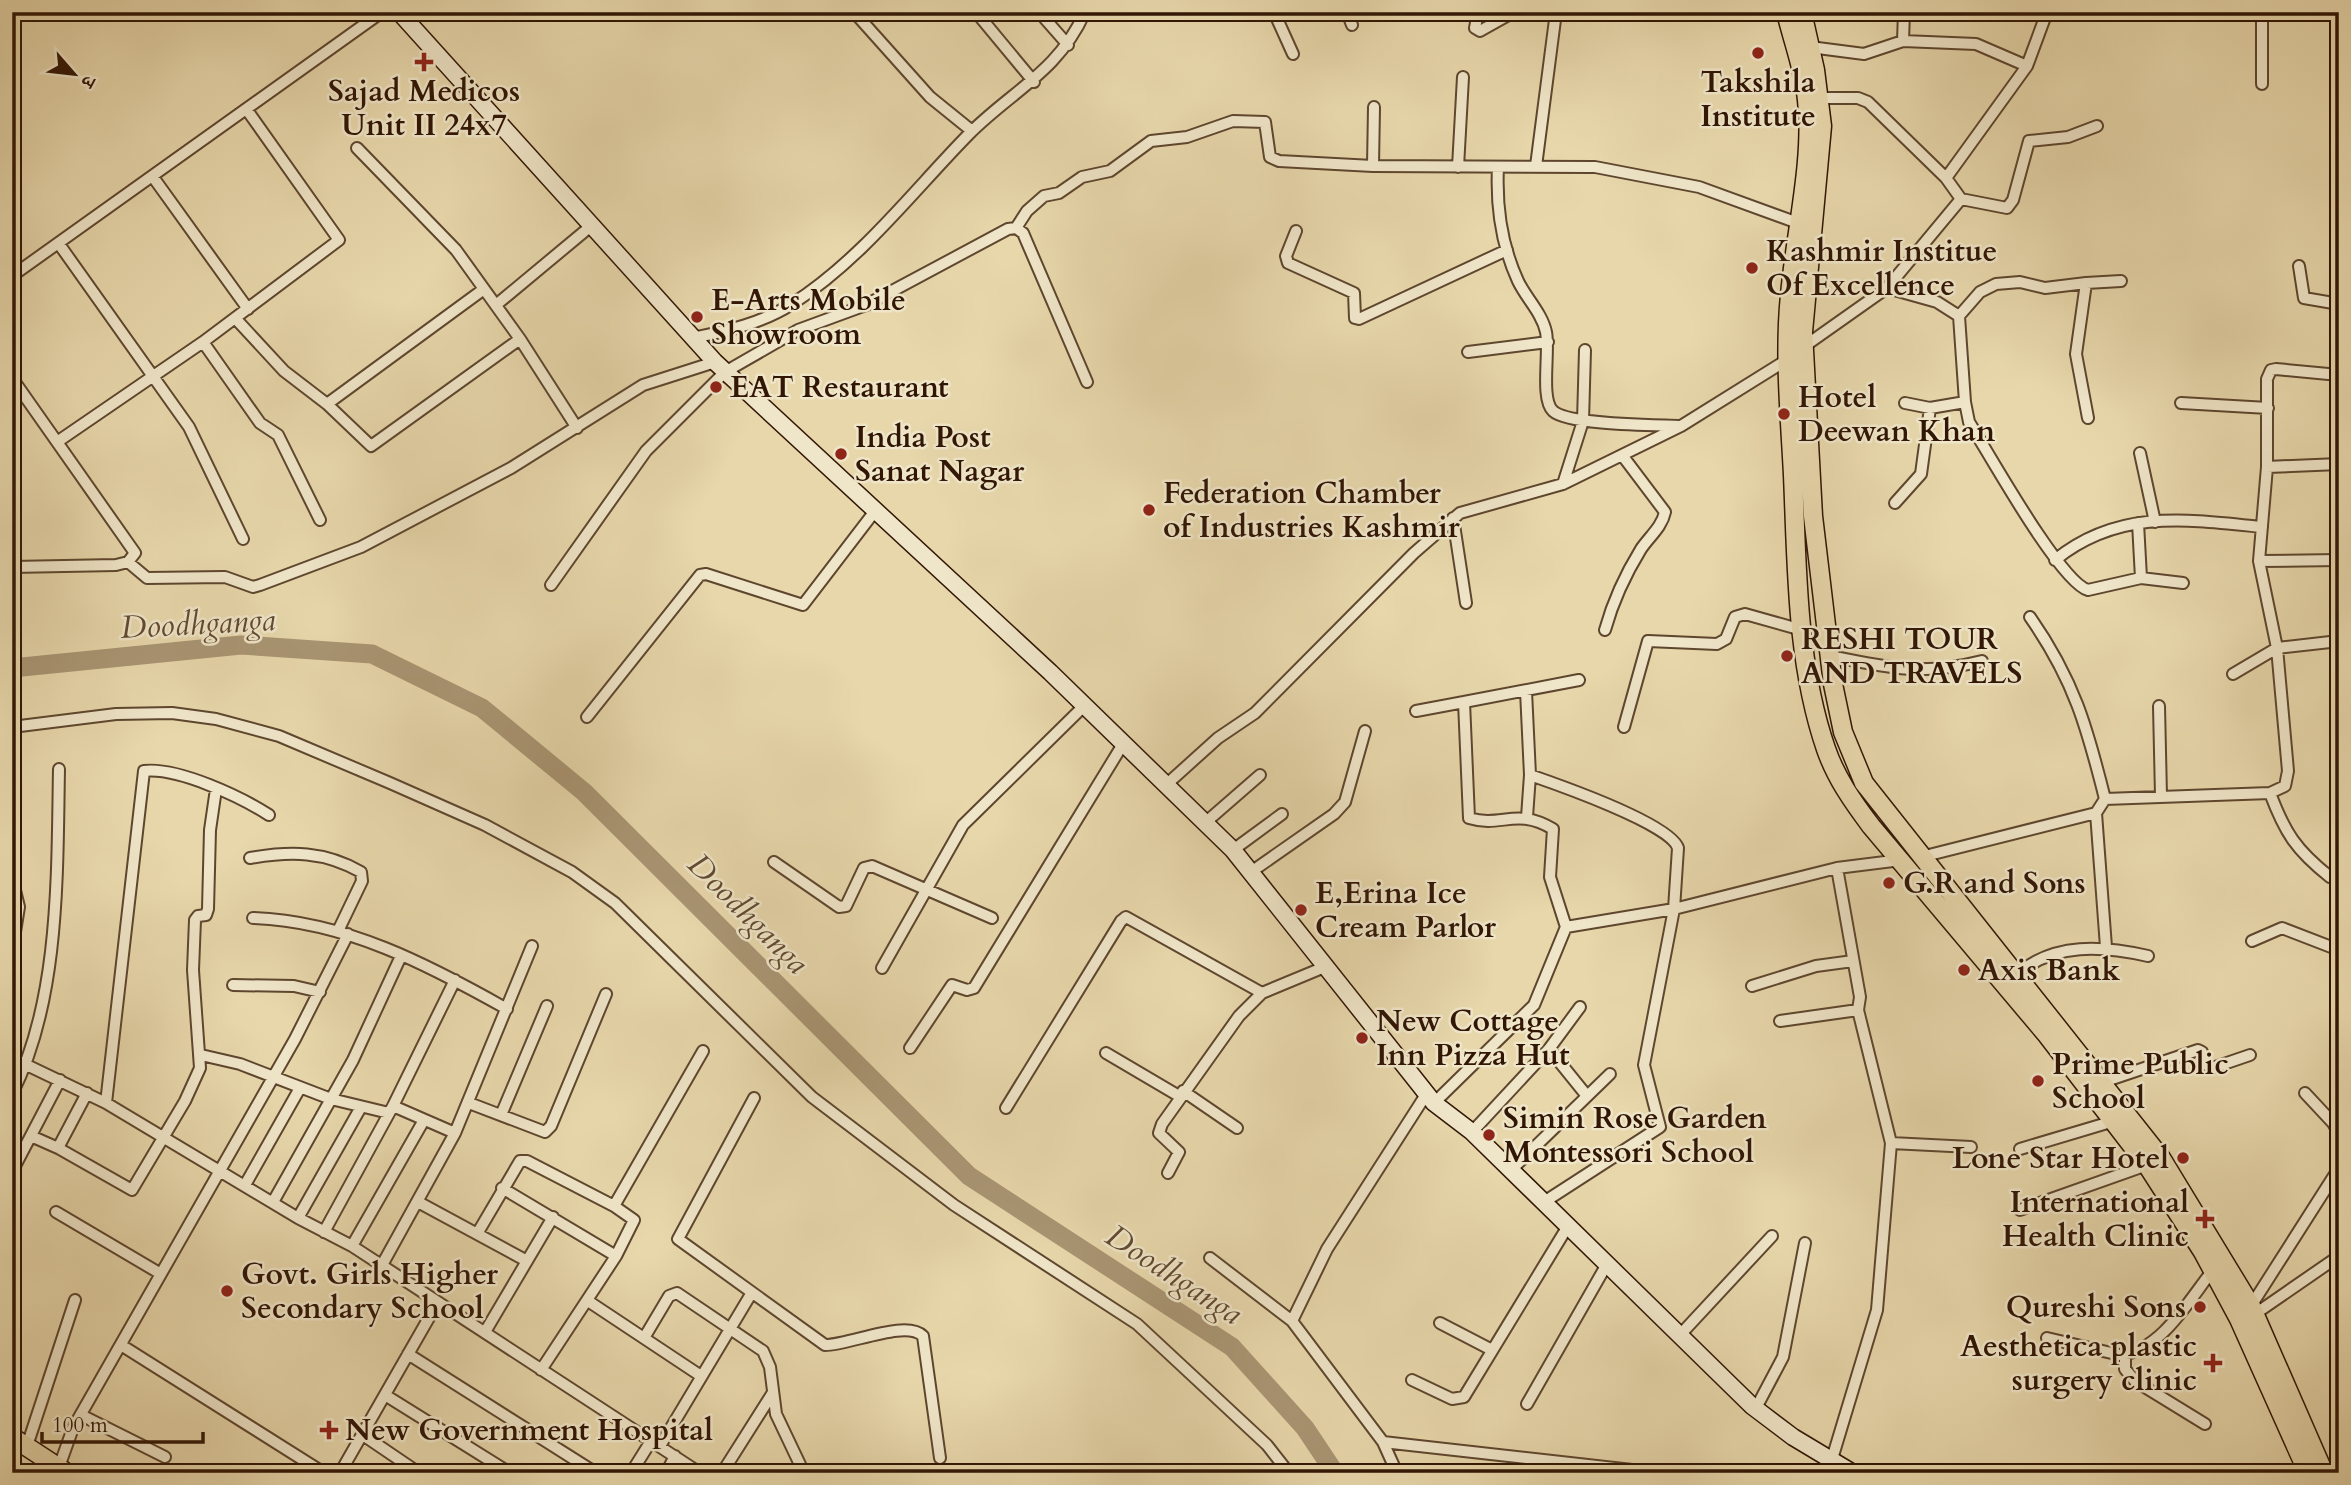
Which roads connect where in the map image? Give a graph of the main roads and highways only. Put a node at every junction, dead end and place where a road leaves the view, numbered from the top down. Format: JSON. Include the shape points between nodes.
{"nodes":[{"id":1,"x":399,"y":12,"type":"edge"},
{"id":2,"x":1786,"y":12,"type":"edge"},
{"id":3,"x":1802,"y":12,"type":"edge"},
{"id":4,"x":19,"y":1441,"type":"edge"},
{"id":5,"x":63,"y":1470,"type":"edge"},
{"id":6,"x":1853,"y":1473,"type":"edge"},
{"id":7,"x":2308,"y":1473,"type":"edge"},
{"id":8,"x":2324,"y":1473,"type":"edge"}],
"edges":[{"from":1,"to":6,"type":"main road","via":[[720,367],[1234,850],[1430,1098],[1472,1132],[1756,1408]]},
{"from":2,"to":7,"type":"main road","via":[[1808,102],[1789,298],[1788,359],[1802,630],[1826,749],[1844,789],[2047,1035],[2147,1165],[2239,1319]]},
{"from":3,"to":8,"type":"main road","via":[[1822,126],[1804,347],[1813,516],[1843,732],[1864,783],[2161,1158],[2253,1310]]},
{"from":4,"to":5,"type":"main road"}]}
